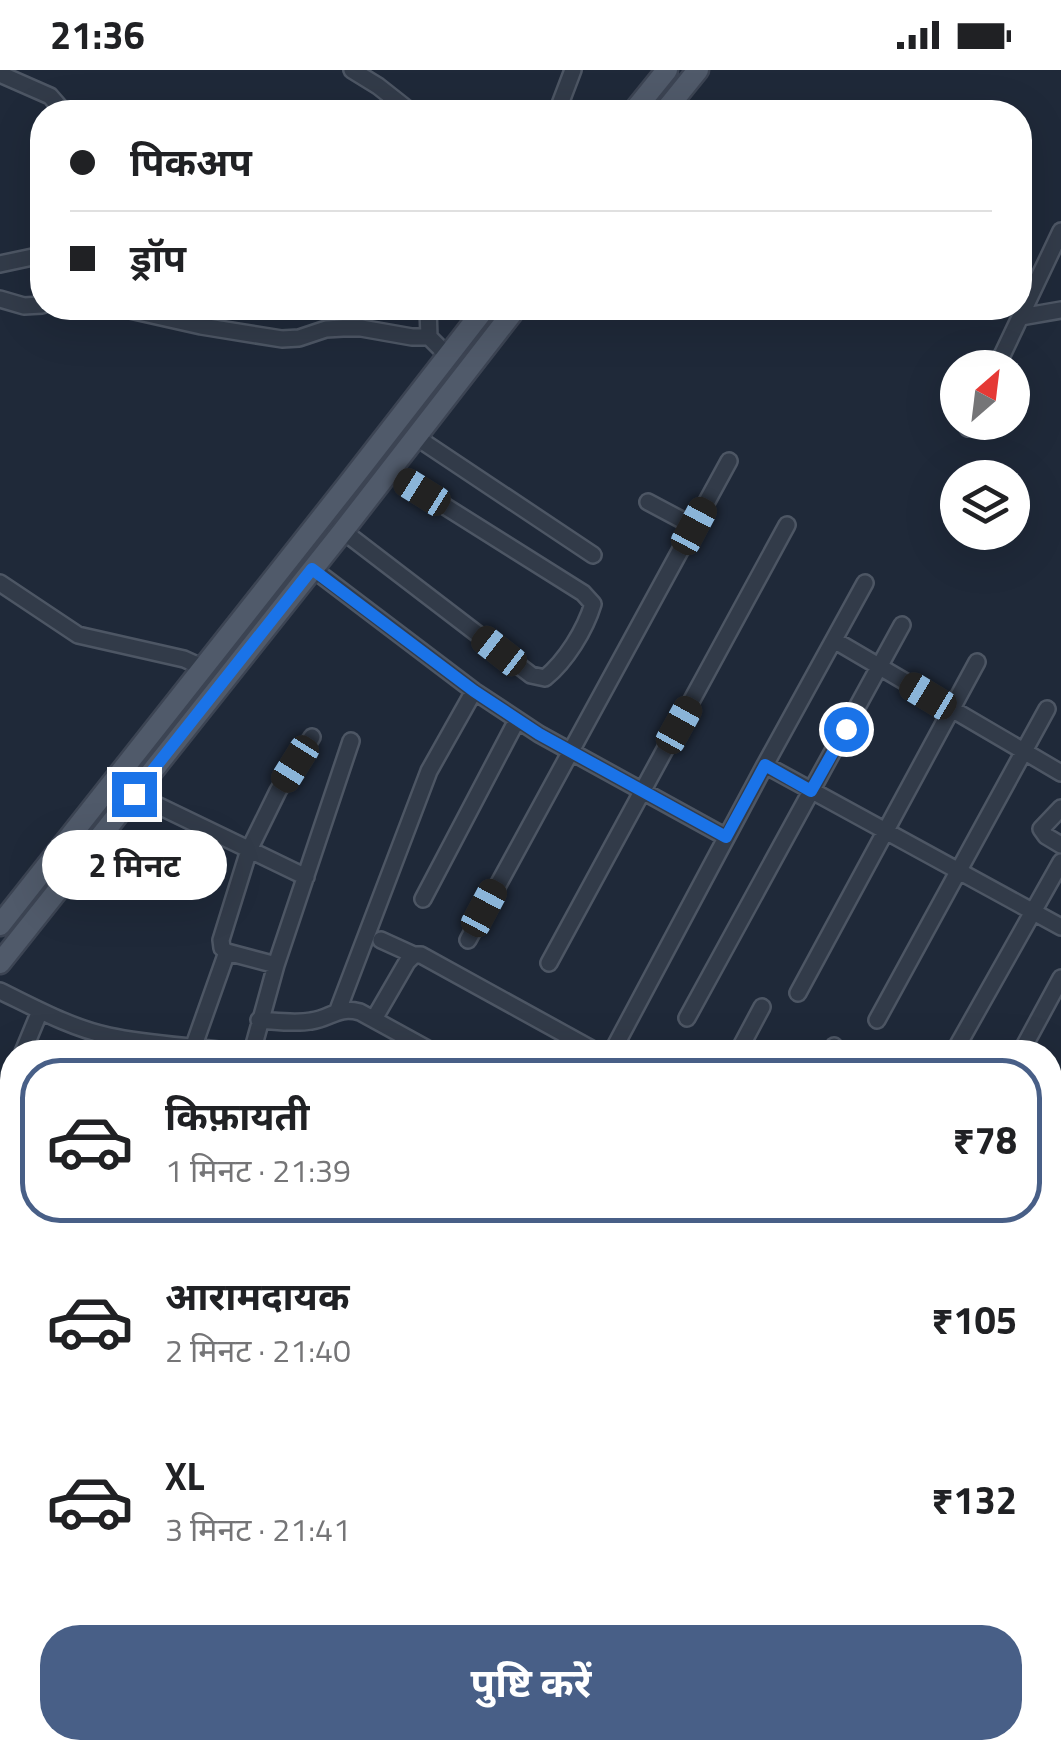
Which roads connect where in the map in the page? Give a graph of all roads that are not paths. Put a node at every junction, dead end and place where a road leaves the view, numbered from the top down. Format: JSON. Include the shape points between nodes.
{"nodes":[{"id":1,"x":352,"y":70,"type":"edge"},
{"id":2,"x":572,"y":70,"type":"edge"},
{"id":3,"x":667,"y":70,"type":"edge"},
{"id":4,"x":698,"y":70,"type":"edge"},
{"id":5,"x":0,"y":74,"type":"edge"},
{"id":6,"x":54,"y":100,"type":"edge"},
{"id":7,"x":396,"y":100,"type":"edge"},
{"id":8,"x":561,"y":100,"type":"edge"},
{"id":9,"x":643,"y":100,"type":"edge"},
{"id":10,"x":674,"y":100,"type":"edge"},
{"id":11,"x":1061,"y":231,"type":"edge"},
{"id":12,"x":30,"y":258,"type":"edge"},
{"id":13,"x":0,"y":264,"type":"edge"},
{"id":14,"x":1032,"y":291,"type":"edge"},
{"id":15,"x":0,"y":299,"type":"edge"},
{"id":16,"x":30,"y":306,"type":"edge"},
{"id":17,"x":1061,"y":310,"type":"edge"},
{"id":18,"x":1032,"y":314,"type":"edge"},
{"id":19,"x":174,"y":320,"type":"edge"},
{"id":20,"x":428,"y":320,"type":"edge"},
{"id":21,"x":475,"y":320,"type":"edge"},
{"id":22,"x":507,"y":320,"type":"edge"},
{"id":23,"x":1018,"y":320,"type":"edge"},
{"id":24,"x":429,"y":336,"type":"junction"},
{"id":25,"x":1004,"y":350,"type":"edge"},
{"id":26,"x":448,"y":356,"type":"junction"},
{"id":27,"x":416,"y":437,"type":"junction"},
{"id":28,"x":729,"y":461,"type":"dead end"},
{"id":29,"x":389,"y":471,"type":"junction"},
{"id":30,"x":648,"y":502,"type":"dead end"},
{"id":31,"x":787,"y":525,"type":"dead end"},
{"id":32,"x":694,"y":526,"type":"junction"},
{"id":33,"x":343,"y":532,"type":"junction"},
{"id":34,"x":593,"y":555,"type":"dead end"},
{"id":35,"x":312,"y":569,"type":"junction"},
{"id":36,"x":0,"y":583,"type":"edge"},
{"id":37,"x":865,"y":583,"type":"dead end"},
{"id":38,"x":902,"y":626,"type":"dead end"},
{"id":39,"x":834,"y":640,"type":"junction"},
{"id":40,"x":978,"y":662,"type":"dead end"},
{"id":41,"x":880,"y":667,"type":"junction"},
{"id":42,"x":204,"y":668,"type":"junction"},
{"id":43,"x":474,"y":691,"type":"junction"},
{"id":44,"x":952,"y":710,"type":"junction"},
{"id":45,"x":1047,"y":710,"type":"dead end"},
{"id":46,"x":517,"y":720,"type":"junction"},
{"id":47,"x":312,"y":736,"type":"dead end"},
{"id":48,"x":351,"y":741,"type":"dead end"},
{"id":49,"x":569,"y":752,"type":"junction"},
{"id":50,"x":1025,"y":752,"type":"junction"},
{"id":51,"x":765,"y":765,"type":"junction"},
{"id":52,"x":1061,"y":773,"type":"edge"},
{"id":53,"x":811,"y":791,"type":"junction"},
{"id":54,"x":643,"y":792,"type":"junction"},
{"id":55,"x":134,"y":794,"type":"junction"},
{"id":56,"x":1061,"y":808,"type":"edge"},
{"id":57,"x":885,"y":831,"type":"junction"},
{"id":58,"x":100,"y":837,"type":"junction"},
{"id":59,"x":726,"y":837,"type":"junction"},
{"id":60,"x":1061,"y":844,"type":"edge"},
{"id":61,"x":249,"y":850,"type":"junction"},
{"id":62,"x":1061,"y":862,"type":"edge"},
{"id":63,"x":165,"y":871,"type":"dead end"},
{"id":64,"x":959,"y":871,"type":"junction"},
{"id":65,"x":306,"y":878,"type":"junction"},
{"id":66,"x":423,"y":898,"type":"dead end"},
{"id":67,"x":1034,"y":912,"type":"junction"},
{"id":68,"x":0,"y":925,"type":"edge"},
{"id":69,"x":1061,"y":927,"type":"edge"},
{"id":70,"x":382,"y":940,"type":"dead end"},
{"id":71,"x":468,"y":940,"type":"dead end"},
{"id":72,"x":227,"y":952,"type":"junction"},
{"id":73,"x":414,"y":955,"type":"junction"},
{"id":74,"x":0,"y":962,"type":"edge"},
{"id":75,"x":549,"y":963,"type":"dead end"},
{"id":76,"x":276,"y":965,"type":"junction"},
{"id":77,"x":1058,"y":989,"type":"edge"},
{"id":78,"x":0,"y":992,"type":"edge"},
{"id":79,"x":798,"y":992,"type":"dead end"},
{"id":80,"x":762,"y":1007,"type":"dead end"},
{"id":81,"x":40,"y":1010,"type":"junction"},
{"id":82,"x":338,"y":1010,"type":"junction"},
{"id":83,"x":688,"y":1018,"type":"dead end"},
{"id":84,"x":374,"y":1019,"type":"junction"},
{"id":85,"x":259,"y":1020,"type":"junction"},
{"id":86,"x":877,"y":1020,"type":"dead end"},
{"id":87,"x":105,"y":1036,"type":"junction"},
{"id":88,"x":27,"y":1040,"type":"edge"},
{"id":89,"x":103,"y":1040,"type":"edge"},
{"id":90,"x":129,"y":1040,"type":"edge"},
{"id":91,"x":192,"y":1040,"type":"edge"},
{"id":92,"x":255,"y":1040,"type":"edge"},
{"id":93,"x":412,"y":1040,"type":"edge"},
{"id":94,"x":575,"y":1040,"type":"edge"},
{"id":95,"x":618,"y":1040,"type":"edge"},
{"id":96,"x":744,"y":1040,"type":"edge"},
{"id":97,"x":961,"y":1040,"type":"edge"},
{"id":98,"x":1029,"y":1040,"type":"edge"}],
"edges":[{"from":1,"to":7,"type":"street"},
{"from":2,"to":8,"type":"street"},
{"from":3,"to":9,"type":"main road"},
{"from":4,"to":10,"type":"main road"},
{"from":5,"to":6,"type":"street"},
{"from":11,"to":14,"type":"street"},
{"from":12,"to":13,"type":"street"},
{"from":15,"to":16,"type":"street"},
{"from":17,"to":18,"type":"street"},
{"from":19,"to":24,"type":"street","via":[[282,339],[343,328]]},
{"from":20,"to":24,"type":"street"},
{"from":21,"to":26,"type":"main road"},
{"from":22,"to":27,"type":"main road"},
{"from":23,"to":25,"type":"street"},
{"from":24,"to":26,"type":"street"},
{"from":26,"to":42,"type":"main road"},
{"from":27,"to":29,"type":"main road"},
{"from":27,"to":34,"type":"street"},
{"from":28,"to":32,"type":"street"},
{"from":29,"to":33,"type":"main road"},
{"from":29,"to":33,"type":"street","via":[[584,592],[593,604],[588,619],[556,669],[544,678],[531,675]]},
{"from":30,"to":32,"type":"street"},
{"from":31,"to":54,"type":"street"},
{"from":32,"to":49,"type":"street"},
{"from":33,"to":35,"type":"main road"},
{"from":35,"to":43,"type":"street"},
{"from":35,"to":55,"type":"main road"},
{"from":36,"to":42,"type":"street","via":[[78,635]]},
{"from":37,"to":39,"type":"street"},
{"from":38,"to":41,"type":"street"},
{"from":39,"to":41,"type":"street"},
{"from":39,"to":51,"type":"street"},
{"from":40,"to":44,"type":"street"},
{"from":41,"to":44,"type":"street"},
{"from":41,"to":53,"type":"street"},
{"from":42,"to":68,"type":"main road"},
{"from":43,"to":46,"type":"street"},
{"from":43,"to":82,"type":"street","via":[[429,771]]},
{"from":44,"to":50,"type":"street"},
{"from":44,"to":57,"type":"street"},
{"from":45,"to":50,"type":"street"},
{"from":46,"to":49,"type":"street"},
{"from":46,"to":66,"type":"street"},
{"from":47,"to":61,"type":"street"},
{"from":48,"to":65,"type":"street"},
{"from":49,"to":54,"type":"street"},
{"from":49,"to":71,"type":"street"},
{"from":50,"to":52,"type":"street"},
{"from":50,"to":64,"type":"street"},
{"from":51,"to":53,"type":"street"},
{"from":51,"to":59,"type":"street"},
{"from":53,"to":57,"type":"street"},
{"from":53,"to":83,"type":"street"},
{"from":54,"to":59,"type":"street"},
{"from":54,"to":75,"type":"street"},
{"from":55,"to":58,"type":"main road"},
{"from":55,"to":61,"type":"street"},
{"from":56,"to":60,"type":"street","via":[[1041,830]]},
{"from":57,"to":64,"type":"street"},
{"from":57,"to":79,"type":"street"},
{"from":58,"to":63,"type":"street"},
{"from":58,"to":74,"type":"main road"},
{"from":59,"to":95,"type":"street"},
{"from":61,"to":65,"type":"street"},
{"from":61,"to":72,"type":"street","via":[[220,940]]},
{"from":62,"to":67,"type":"street"},
{"from":64,"to":67,"type":"street"},
{"from":64,"to":86,"type":"street"},
{"from":65,"to":76,"type":"street"},
{"from":67,"to":69,"type":"street"},
{"from":67,"to":97,"type":"street"},
{"from":70,"to":73,"type":"street"},
{"from":72,"to":76,"type":"street"},
{"from":72,"to":91,"type":"street"},
{"from":73,"to":84,"type":"street"},
{"from":73,"to":94,"type":"street"},
{"from":76,"to":85,"type":"street"},
{"from":77,"to":98,"type":"street"},
{"from":78,"to":81,"type":"street"},
{"from":80,"to":96,"type":"street"},
{"from":81,"to":87,"type":"street"},
{"from":81,"to":88,"type":"street"},
{"from":82,"to":84,"type":"street"},
{"from":82,"to":85,"type":"street","via":[[314,1021]]},
{"from":84,"to":93,"type":"street"},
{"from":85,"to":92,"type":"street"},
{"from":87,"to":89,"type":"street"},
{"from":87,"to":90,"type":"street"}]}
